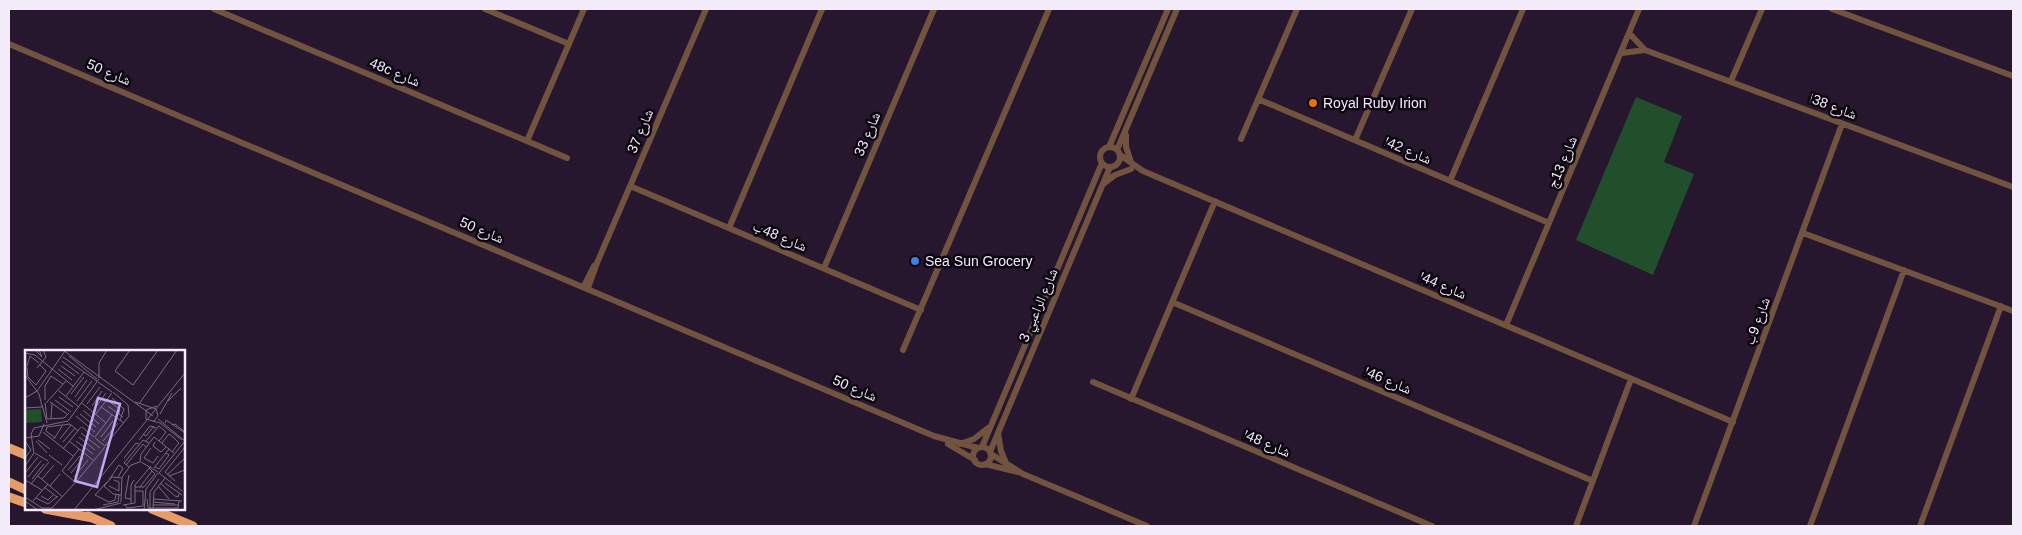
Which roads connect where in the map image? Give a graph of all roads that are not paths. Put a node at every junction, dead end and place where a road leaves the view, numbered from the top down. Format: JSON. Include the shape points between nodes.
{"nodes":[{"id":1,"x":214,"y":9,"type":"edge"},
{"id":2,"x":485,"y":9,"type":"edge"},
{"id":3,"x":584,"y":9,"type":"edge"},
{"id":4,"x":706,"y":9,"type":"edge"},
{"id":5,"x":822,"y":9,"type":"edge"},
{"id":6,"x":934,"y":9,"type":"edge"},
{"id":7,"x":1049,"y":9,"type":"edge"},
{"id":8,"x":1168,"y":9,"type":"edge"},
{"id":9,"x":1178,"y":9,"type":"edge"},
{"id":10,"x":1296,"y":9,"type":"edge"},
{"id":11,"x":1412,"y":9,"type":"edge"},
{"id":12,"x":1524,"y":9,"type":"edge"},
{"id":13,"x":1639,"y":9,"type":"edge"},
{"id":14,"x":1762,"y":9,"type":"edge"},
{"id":15,"x":1832,"y":9,"type":"edge"},
{"id":16,"x":1629,"y":33,"type":"junction"},
{"id":17,"x":9,"y":42,"type":"edge"},
{"id":18,"x":569,"y":44,"type":"junction"},
{"id":19,"x":1645,"y":50,"type":"junction"},
{"id":20,"x":1622,"y":53,"type":"junction"},
{"id":21,"x":2013,"y":76,"type":"edge"},
{"id":22,"x":1731,"y":81,"type":"junction"},
{"id":23,"x":1258,"y":99,"type":"junction"},
{"id":24,"x":1842,"y":124,"type":"junction"},
{"id":25,"x":1126,"y":130,"type":"junction"},
{"id":26,"x":1241,"y":139,"type":"dead end"},
{"id":27,"x":1355,"y":140,"type":"junction"},
{"id":28,"x":527,"y":142,"type":"junction"},
{"id":29,"x":1109,"y":146,"type":"junction"},
{"id":30,"x":1119,"y":153,"type":"junction"},
{"id":31,"x":567,"y":158,"type":"dead end"},
{"id":32,"x":1102,"y":163,"type":"junction"},
{"id":33,"x":1112,"y":166,"type":"junction"},
{"id":34,"x":1131,"y":166,"type":"junction"},
{"id":35,"x":1450,"y":181,"type":"junction"},
{"id":36,"x":1102,"y":185,"type":"junction"},
{"id":37,"x":630,"y":186,"type":"junction"},
{"id":38,"x":2013,"y":187,"type":"edge"},
{"id":39,"x":1214,"y":202,"type":"junction"},
{"id":40,"x":1549,"y":223,"type":"junction"},
{"id":41,"x":729,"y":228,"type":"junction"},
{"id":42,"x":1803,"y":233,"type":"junction"},
{"id":43,"x":824,"y":268,"type":"junction"},
{"id":44,"x":1904,"y":270,"type":"junction"},
{"id":45,"x":586,"y":287,"type":"junction"},
{"id":46,"x":1172,"y":302,"type":"junction"},
{"id":47,"x":2001,"y":306,"type":"junction"},
{"id":48,"x":921,"y":310,"type":"junction"},
{"id":49,"x":2013,"y":311,"type":"edge"},
{"id":50,"x":1506,"y":325,"type":"junction"},
{"id":51,"x":903,"y":350,"type":"dead end"},
{"id":52,"x":1631,"y":379,"type":"junction"},
{"id":53,"x":1092,"y":382,"type":"dead end"},
{"id":54,"x":1131,"y":399,"type":"junction"},
{"id":55,"x":1733,"y":422,"type":"junction"},
{"id":56,"x":991,"y":426,"type":"junction"},
{"id":57,"x":998,"y":431,"type":"junction"},
{"id":58,"x":934,"y":436,"type":"junction"},
{"id":59,"x":960,"y":444,"type":"junction"},
{"id":60,"x":9,"y":448,"type":"edge"},
{"id":61,"x":980,"y":448,"type":"junction"},
{"id":62,"x":990,"y":453,"type":"junction"},
{"id":63,"x":25,"y":455,"type":"edge"},
{"id":64,"x":975,"y":460,"type":"junction"},
{"id":65,"x":1006,"y":463,"type":"junction"},
{"id":66,"x":985,"y":464,"type":"junction"},
{"id":67,"x":1023,"y":474,"type":"junction"},
{"id":68,"x":1593,"y":481,"type":"junction"},
{"id":69,"x":9,"y":482,"type":"edge"},
{"id":70,"x":25,"y":490,"type":"edge"},
{"id":71,"x":9,"y":497,"type":"edge"},
{"id":72,"x":25,"y":503,"type":"edge"},
{"id":73,"x":50,"y":510,"type":"edge"},
{"id":74,"x":73,"y":510,"type":"edge"},
{"id":75,"x":154,"y":510,"type":"edge"},
{"id":76,"x":93,"y":518,"type":"junction"},
{"id":77,"x":110,"y":526,"type":"edge"},
{"id":78,"x":193,"y":526,"type":"edge"},
{"id":79,"x":1147,"y":526,"type":"edge"},
{"id":80,"x":1432,"y":526,"type":"edge"},
{"id":81,"x":1576,"y":526,"type":"edge"},
{"id":82,"x":1694,"y":526,"type":"edge"},
{"id":83,"x":1810,"y":526,"type":"edge"},
{"id":84,"x":1920,"y":526,"type":"edge"}],
"edges":[{"from":1,"to":28,"type":"street","name":"48c شارع"},
{"from":2,"to":18,"type":"street"},
{"from":3,"to":18,"type":"street"},
{"from":4,"to":37,"type":"street","name":"شارع 37"},
{"from":5,"to":41,"type":"street"},
{"from":6,"to":43,"type":"street","name":"شارع 33"},
{"from":7,"to":48,"type":"street"},
{"from":8,"to":29,"type":"street"},
{"from":9,"to":25,"type":"street"},
{"from":10,"to":23,"type":"street"},
{"from":11,"to":27,"type":"street"},
{"from":12,"to":35,"type":"street"},
{"from":13,"to":16,"type":"street","name":"شارع 13ج"},
{"from":14,"to":22,"type":"street"},
{"from":15,"to":21,"type":"street"},
{"from":16,"to":19,"type":"street","name":"شارع 38ا"},
{"from":16,"to":20,"type":"street","name":"شارع 13ج"},
{"from":17,"to":45,"type":"street","name":"شارع 50"},
{"from":18,"to":28,"type":"street"},
{"from":19,"to":20,"type":"street","name":"شارع 38ا"},
{"from":19,"to":22,"type":"street","name":"شارع 38ا"},
{"from":20,"to":40,"type":"street","name":"شارع 13ج"},
{"from":22,"to":24,"type":"street","name":"شارع 38ا"},
{"from":23,"to":26,"type":"street"},
{"from":23,"to":27,"type":"street","name":"شارع 42ا"},
{"from":24,"to":38,"type":"street","name":"شارع 38ا"},
{"from":24,"to":42,"type":"street","name":"شارع 9ب"},
{"from":25,"to":30,"type":"street"},
{"from":25,"to":34,"type":"street"},
{"from":27,"to":35,"type":"street","name":"شارع 42ا"},
{"from":28,"to":31,"type":"street","name":"48c شارع"},
{"from":29,"to":30,"type":"street"},
{"from":29,"to":32,"type":"street","via":[[1101,153]]},
{"from":30,"to":33,"type":"street","via":[[1118,162]]},
{"from":30,"to":34,"type":"street","name":"شارع 44ا"},
{"from":32,"to":33,"type":"street"},
{"from":32,"to":56,"type":"street","name":"شارع الراعبي 3"},
{"from":33,"to":34,"type":"street","name":"شارع 44ا"},
{"from":33,"to":36,"type":"street","name":"شارع الراعبي 3"},
{"from":34,"to":36,"type":"street"},
{"from":34,"to":39,"type":"street","name":"شارع 44ا"},
{"from":35,"to":40,"type":"street","name":"شارع 42ا"},
{"from":36,"to":57,"type":"street","name":"شارع الراعبي 3"},
{"from":37,"to":41,"type":"street","name":"شارع 48ب"},
{"from":37,"to":45,"type":"street","name":"شارع 37"},
{"from":39,"to":46,"type":"street"},
{"from":39,"to":50,"type":"street","name":"شارع 44ا"},
{"from":40,"to":50,"type":"street","name":"شارع 13ج"},
{"from":41,"to":43,"type":"street","name":"شارع 48ب"},
{"from":42,"to":44,"type":"street"},
{"from":42,"to":55,"type":"street","name":"شارع 9ب"},
{"from":43,"to":48,"type":"street","name":"شارع 48ب"},
{"from":44,"to":47,"type":"street"},
{"from":44,"to":83,"type":"street"},
{"from":45,"to":58,"type":"street","name":"شارع 50"},
{"from":46,"to":54,"type":"street"},
{"from":46,"to":68,"type":"street","name":"شارع 46ا"},
{"from":47,"to":49,"type":"street"},
{"from":47,"to":84,"type":"street"},
{"from":48,"to":51,"type":"street"},
{"from":50,"to":52,"type":"street","name":"شارع 44ا"},
{"from":52,"to":55,"type":"street","name":"شارع 44ا"},
{"from":52,"to":68,"type":"street"},
{"from":53,"to":54,"type":"street","name":"شارع 48ا"},
{"from":54,"to":80,"type":"street","name":"شارع 48ا"},
{"from":55,"to":82,"type":"street","name":"شارع 9ب"},
{"from":56,"to":59,"type":"street","via":[[974,439]]},
{"from":56,"to":61,"type":"street","name":"شارع الراعبي 3"},
{"from":57,"to":62,"type":"street","name":"شارع الراعبي 3"},
{"from":57,"to":65,"type":"street"},
{"from":58,"to":59,"type":"street","name":"شارع 50"},
{"from":58,"to":64,"type":"street","name":"شارع 50"},
{"from":59,"to":61,"type":"street","name":"شارع 50"},
{"from":60,"to":63,"type":"highway"},
{"from":61,"to":62,"type":"street","via":[[987,448]]},
{"from":61,"to":64,"type":"street","via":[[974,454]]},
{"from":62,"to":65,"type":"street"},
{"from":62,"to":66,"type":"street"},
{"from":64,"to":66,"type":"street"},
{"from":65,"to":67,"type":"street"},
{"from":66,"to":67,"type":"street"},
{"from":67,"to":79,"type":"street"},
{"from":68,"to":81,"type":"street"},
{"from":69,"to":70,"type":"highway"},
{"from":71,"to":72,"type":"highway"},
{"from":73,"to":76,"type":"highway"},
{"from":74,"to":76,"type":"highway"},
{"from":75,"to":78,"type":"highway"},
{"from":76,"to":77,"type":"highway"}]}
